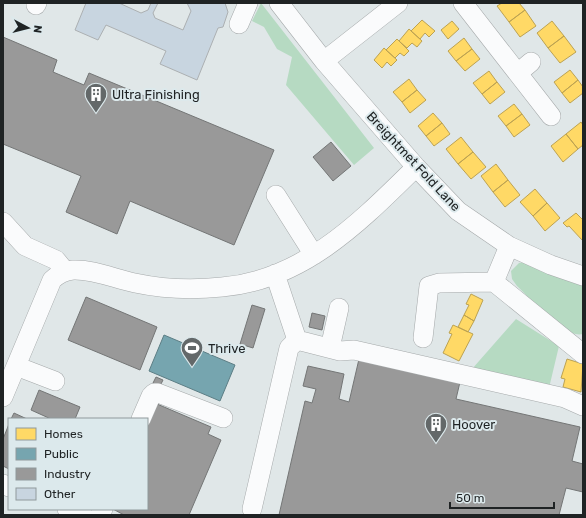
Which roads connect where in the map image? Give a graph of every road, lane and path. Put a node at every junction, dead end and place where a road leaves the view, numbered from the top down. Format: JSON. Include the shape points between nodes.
{"nodes":[{"id":1,"x":248,"y":3,"type":"edge"},
{"id":2,"x":279,"y":3,"type":"edge"},
{"id":3,"x":398,"y":3,"type":"edge"},
{"id":4,"x":464,"y":3,"type":"edge"},
{"id":5,"x":239,"y":24,"type":"dead end"},
{"id":6,"x":324,"y":61,"type":"junction"},
{"id":7,"x":550,"y":116,"type":"dead end"},
{"id":8,"x":416,"y":167,"type":"junction"},
{"id":9,"x":276,"y":195,"type":"dead end"},
{"id":10,"x":3,"y":222,"type":"edge"},
{"id":11,"x":508,"y":246,"type":"junction"},
{"id":12,"x":314,"y":255,"type":"junction"},
{"id":13,"x":65,"y":271,"type":"junction"},
{"id":14,"x":275,"y":274,"type":"junction"},
{"id":15,"x":583,"y":276,"type":"edge"},
{"id":16,"x":494,"y":282,"type":"junction"},
{"id":17,"x":339,"y":308,"type":"dead end"},
{"id":18,"x":423,"y":338,"type":"dead end"},
{"id":19,"x":297,"y":340,"type":"junction"},
{"id":20,"x":330,"y":348,"type":"junction"},
{"id":21,"x":582,"y":350,"type":"edge"},
{"id":22,"x":16,"y":366,"type":"junction"},
{"id":23,"x":55,"y":381,"type":"dead end"},
{"id":24,"x":3,"y":397,"type":"edge"},
{"id":25,"x":583,"y":406,"type":"edge"},
{"id":26,"x":141,"y":418,"type":"edge"},
{"id":27,"x":223,"y":418,"type":"dead end"},
{"id":28,"x":252,"y":509,"type":"dead end"},
{"id":29,"x":70,"y":510,"type":"edge"},
{"id":30,"x":82,"y":515,"type":"edge"}],
"edges":[{"from":1,"to":5,"type":"street"},
{"from":2,"to":6,"type":"street","name":"Breightmet Fold Lane"},
{"from":3,"to":6,"type":"street"},
{"from":4,"to":7,"type":"street","via":[[524,68]]},
{"from":6,"to":8,"type":"street","name":"Breightmet Fold Lane"},
{"from":8,"to":11,"type":"street","name":"Breightmet Fold Lane","via":[[458,210]]},
{"from":8,"to":12,"type":"street","via":[[367,216]]},
{"from":9,"to":12,"type":"street"},
{"from":10,"to":13,"type":"street","via":[[24,246],[56,260]]},
{"from":11,"to":15,"type":"street","name":"Breightmet Fold Lane"},
{"from":11,"to":16,"type":"street"},
{"from":12,"to":14,"type":"street"},
{"from":13,"to":14,"type":"street","via":[[85,271],[136,283],[179,288],[224,287]]},
{"from":13,"to":22,"type":"street","via":[[52,280]]},
{"from":14,"to":19,"type":"street"},
{"from":16,"to":18,"type":"street","via":[[438,283],[429,286]]},
{"from":16,"to":21,"type":"street"},
{"from":17,"to":20,"type":"street"},
{"from":19,"to":20,"type":"street"},
{"from":19,"to":28,"type":"street","via":[[290,348]]},
{"from":20,"to":25,"type":"street","via":[[354,350],[566,398]]},
{"from":22,"to":23,"type":"street"},
{"from":22,"to":24,"type":"street"},
{"from":26,"to":27,"type":"street","via":[[154,393]]},
{"from":29,"to":30,"type":"street"}]}
